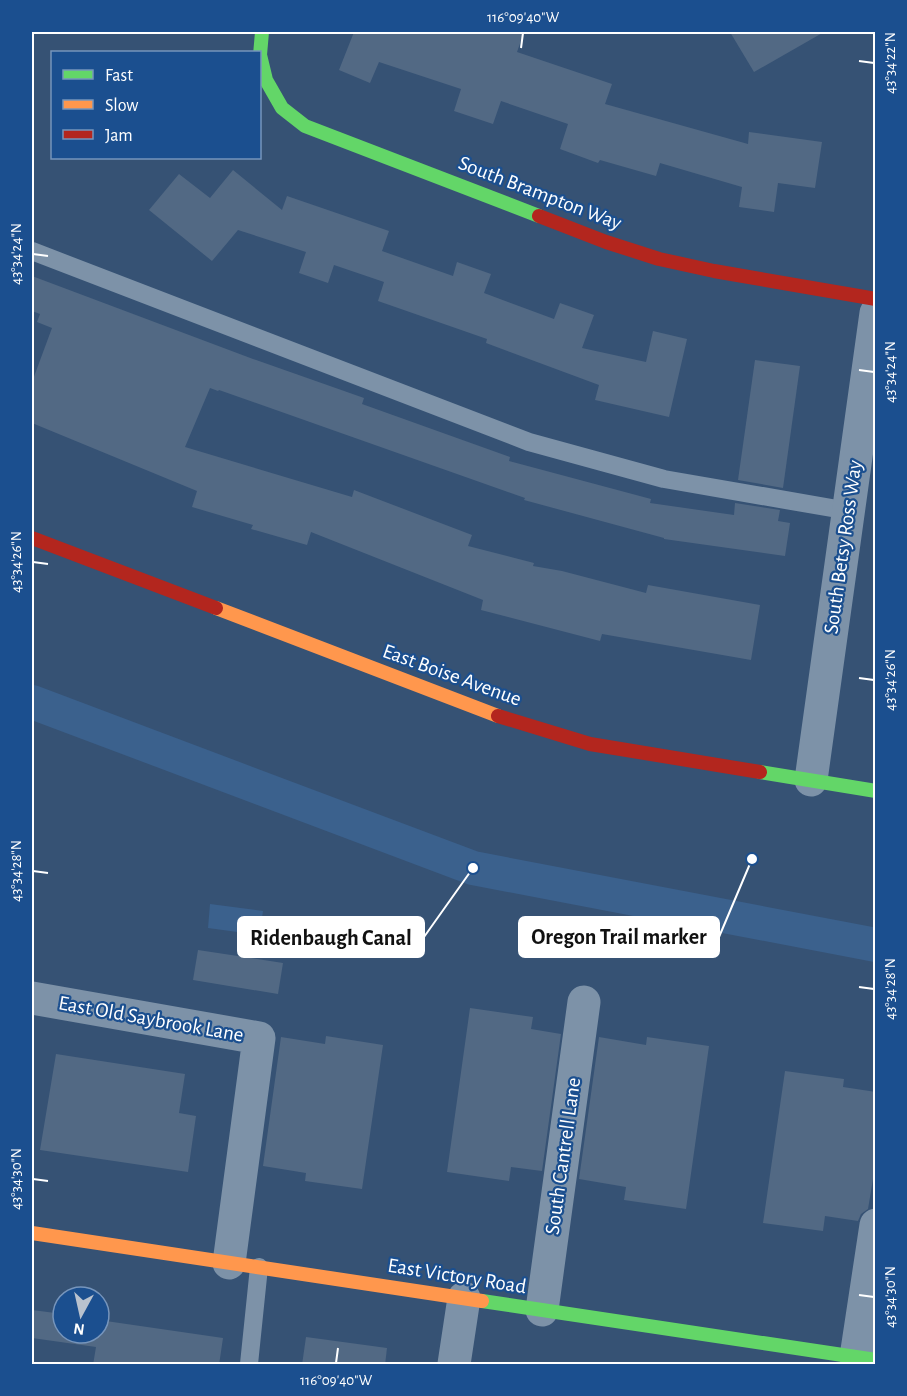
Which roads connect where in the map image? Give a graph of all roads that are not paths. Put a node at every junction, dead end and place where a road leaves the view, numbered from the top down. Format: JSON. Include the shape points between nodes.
{"nodes":[{"id":1,"x":262,"y":32,"type":"edge"},
{"id":2,"x":260,"y":51,"type":"edge"},
{"id":3,"x":261,"y":59,"type":"edge"},
{"id":4,"x":32,"y":251,"type":"edge"},
{"id":5,"x":876,"y":299,"type":"edge"},
{"id":6,"x":876,"y":313,"type":"edge"},
{"id":7,"x":849,"y":511,"type":"junction"},
{"id":8,"x":32,"y":538,"type":"edge"},
{"id":9,"x":810,"y":780,"type":"junction"},
{"id":10,"x":876,"y":791,"type":"edge"},
{"id":11,"x":32,"y":998,"type":"edge"},
{"id":12,"x":584,"y":1002,"type":"dead end"},
{"id":13,"x":876,"y":1225,"type":"edge"},
{"id":14,"x":32,"y":1233,"type":"edge"},
{"id":15,"x":244,"y":1265,"type":"junction"},
{"id":16,"x":464,"y":1298,"type":"junction"},
{"id":17,"x":542,"y":1310,"type":"junction"},
{"id":18,"x":866,"y":1359,"type":"edge"},
{"id":19,"x":249,"y":1365,"type":"edge"},
{"id":20,"x":454,"y":1365,"type":"edge"}],
"edges":[{"from":1,"to":2,"type":"street","name":"South Brampton Way"},
{"from":3,"to":5,"type":"street","name":"South Brampton Way","via":[[266,80],[282,108],[305,126],[659,259]]},
{"from":4,"to":7,"type":"lane","via":[[529,442],[664,479]]},
{"from":6,"to":7,"type":"street","name":"South Betsy Ross Way"},
{"from":7,"to":9,"type":"street","name":"South Betsy Ross Way"},
{"from":8,"to":9,"type":"street","name":"East Boise Avenue","via":[[491,714],[590,744]]},
{"from":9,"to":10,"type":"street","name":"East Boise Avenue"},
{"from":11,"to":15,"type":"street","name":"East Old Saybrook Lane","via":[[260,1038]]},
{"from":12,"to":17,"type":"street","name":"South Cantrell Lane"},
{"from":13,"to":18,"type":"street"},
{"from":14,"to":15,"type":"street","name":"East Victory Road"},
{"from":15,"to":16,"type":"street","name":"East Victory Road"},
{"from":15,"to":19,"type":"lane"},
{"from":16,"to":17,"type":"street","name":"East Victory Road"},
{"from":16,"to":20,"type":"street"},
{"from":17,"to":18,"type":"street","name":"East Victory Road"}]}
